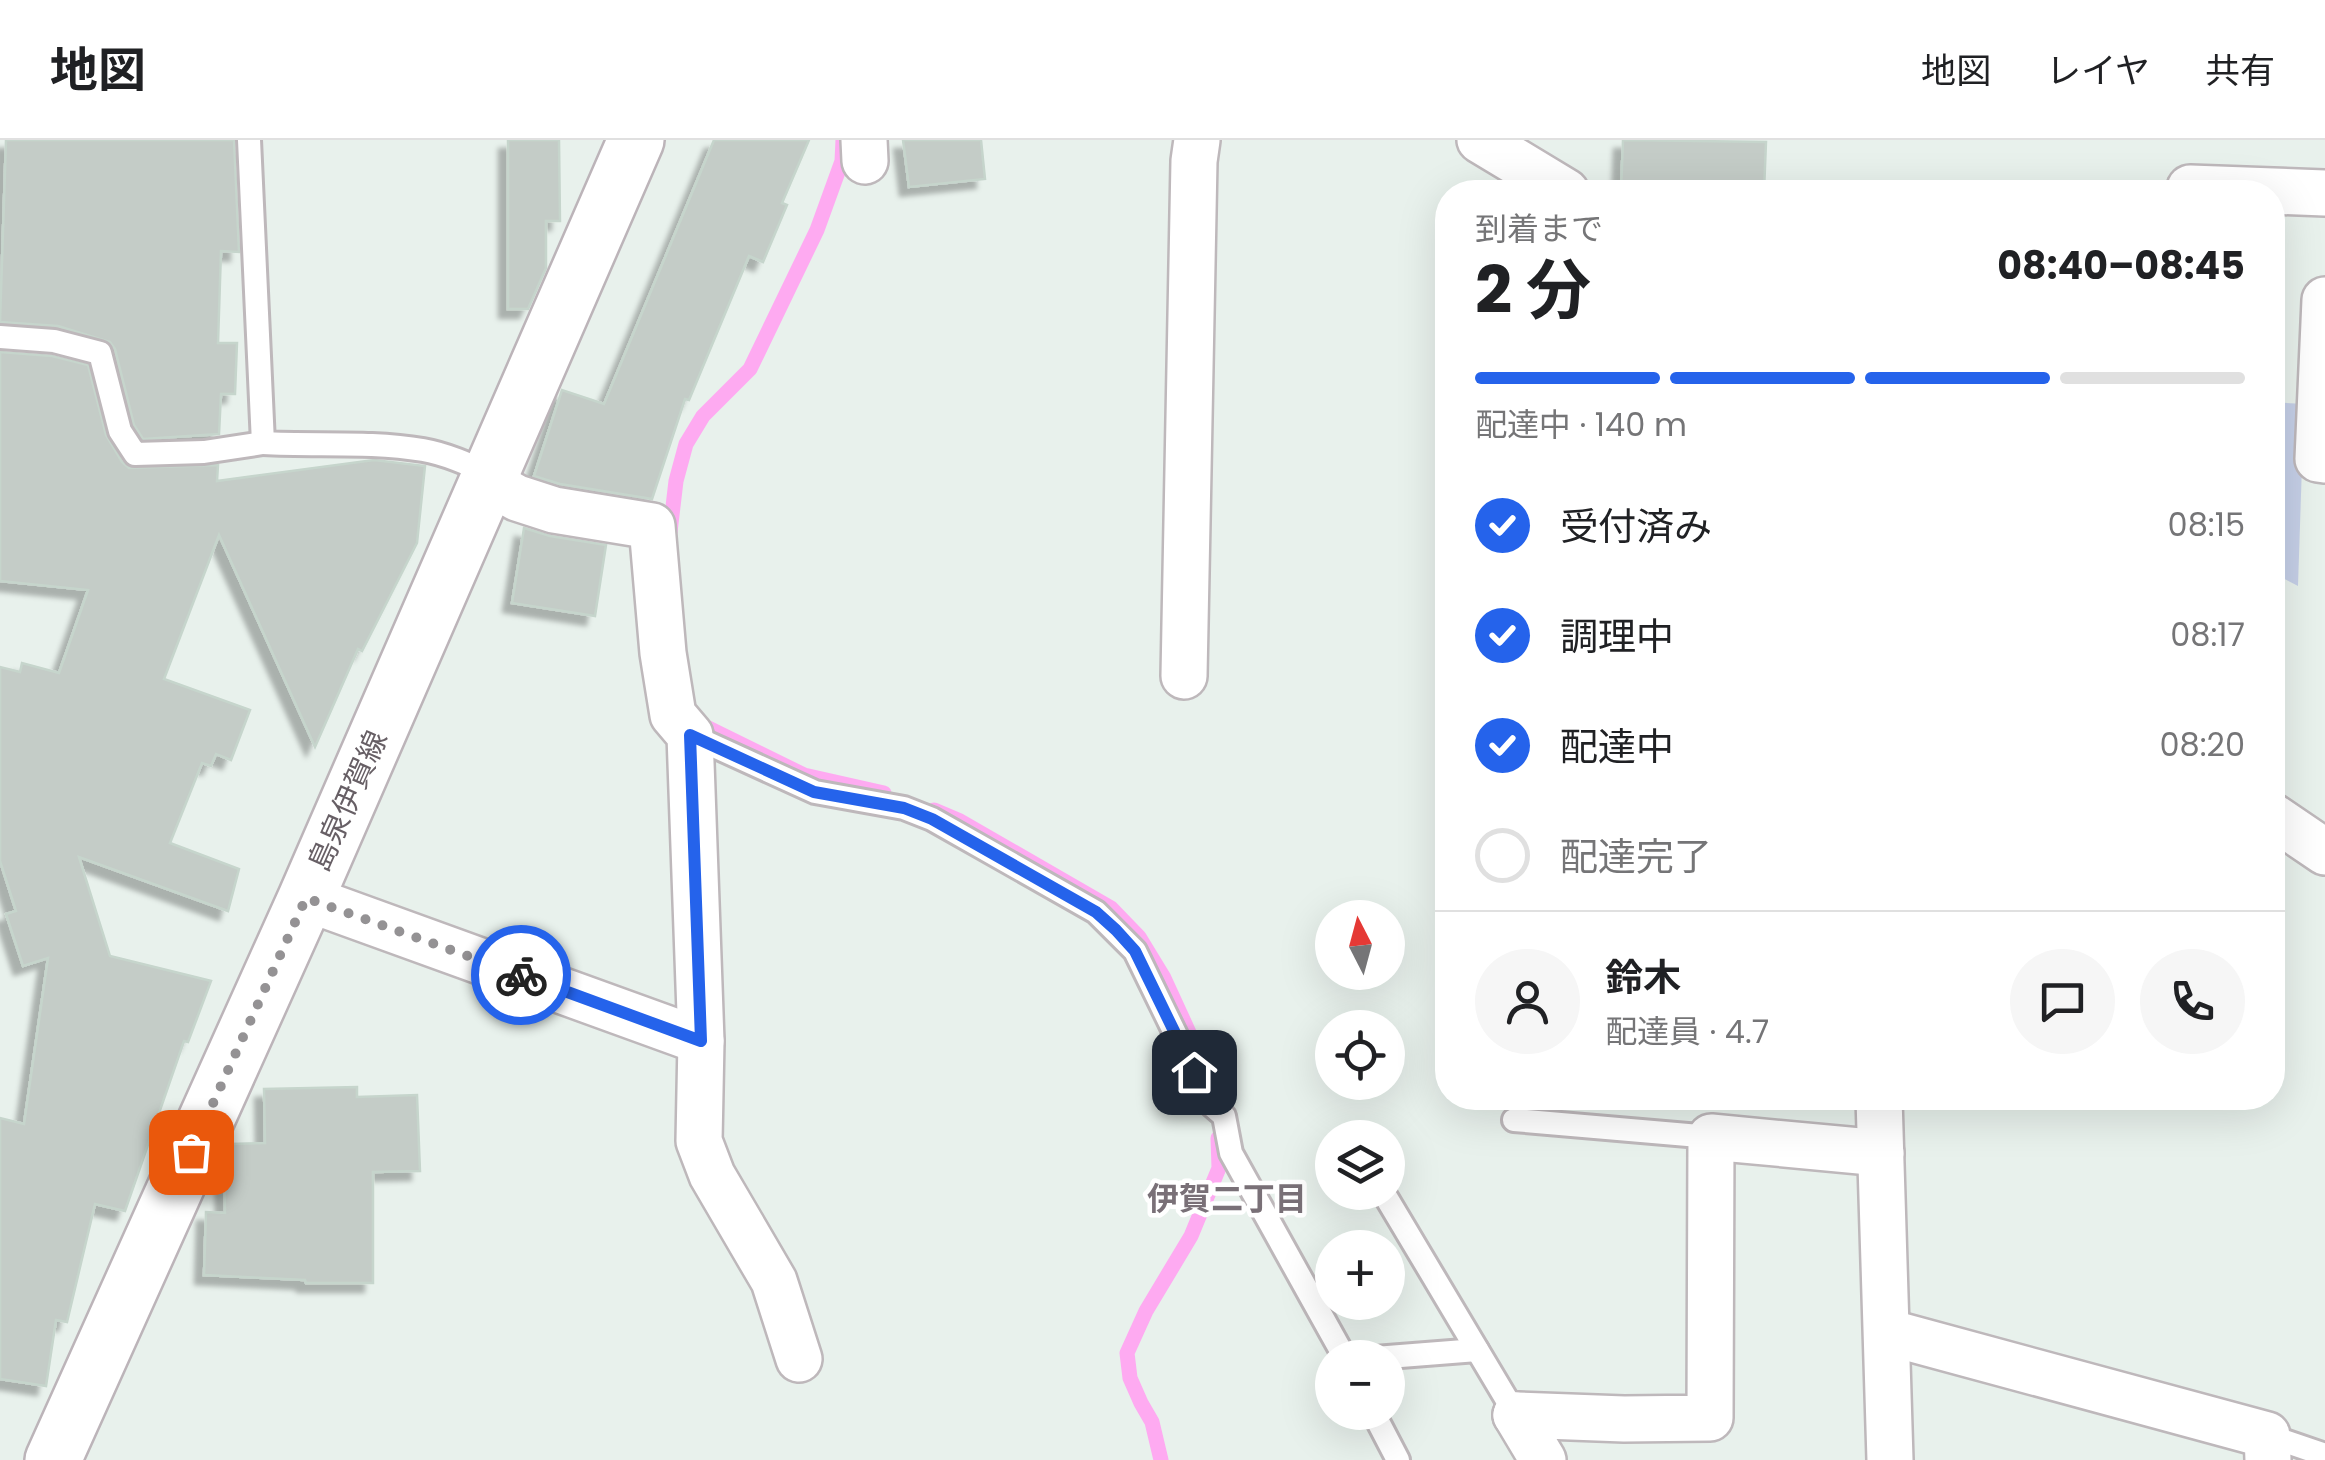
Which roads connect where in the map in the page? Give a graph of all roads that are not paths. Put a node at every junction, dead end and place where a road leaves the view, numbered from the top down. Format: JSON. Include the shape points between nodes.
{"nodes":[{"id":1,"x":249,"y":140,"type":"edge"},
{"id":2,"x":636,"y":140,"type":"edge"},
{"id":3,"x":1197,"y":140,"type":"edge"},
{"id":4,"x":1493,"y":143,"type":"edge"},
{"id":5,"x":1548,"y":180,"type":"edge"},
{"id":6,"x":2285,"y":192,"type":"edge"},
{"id":7,"x":2325,"y":194,"type":"edge"},
{"id":8,"x":2325,"y":300,"type":"edge"},
{"id":9,"x":0,"y":337,"type":"edge"},
{"id":10,"x":263,"y":443,"type":"junction"},
{"id":11,"x":2325,"y":460,"type":"edge"},
{"id":12,"x":489,"y":478,"type":"junction"},
{"id":13,"x":1184,"y":676,"type":"dead end"},
{"id":14,"x":690,"y":735,"type":"junction"},
{"id":15,"x":2285,"y":825,"type":"edge"},
{"id":16,"x":2325,"y":852,"type":"edge"},
{"id":17,"x":306,"y":898,"type":"junction"},
{"id":18,"x":701,"y":1041,"type":"junction"},
{"id":19,"x":1879,"y":1110,"type":"edge"},
{"id":20,"x":1514,"y":1120,"type":"dead end"},
{"id":21,"x":1711,"y":1137,"type":"junction"},
{"id":22,"x":1881,"y":1153,"type":"junction"},
{"id":23,"x":1395,"y":1210,"type":"edge"},
{"id":24,"x":1886,"y":1332,"type":"junction"},
{"id":25,"x":1335,"y":1340,"type":"edge"},
{"id":26,"x":1477,"y":1350,"type":"junction"},
{"id":27,"x":1405,"y":1356,"type":"edge"},
{"id":28,"x":798,"y":1359,"type":"dead end"},
{"id":29,"x":1516,"y":1415,"type":"junction"},
{"id":30,"x":1383,"y":1430,"type":"edge"},
{"id":31,"x":1623,"y":1440,"type":"edge"},
{"id":32,"x":2268,"y":1448,"type":"edge"},
{"id":33,"x":2325,"y":1456,"type":"edge"},
{"id":34,"x":53,"y":1460,"type":"edge"},
{"id":35,"x":1398,"y":1460,"type":"edge"},
{"id":36,"x":1542,"y":1460,"type":"edge"},
{"id":37,"x":1890,"y":1460,"type":"edge"}],
"edges":[{"from":1,"to":10,"type":"lane"},
{"from":2,"to":12,"type":"main road","name":"島泉伊賀線"},
{"from":3,"to":13,"type":"street"},
{"from":4,"to":5,"type":"street"},
{"from":6,"to":7,"type":"street"},
{"from":8,"to":11,"type":"street","via":[[2318,460]]},
{"from":9,"to":10,"type":"lane","via":[[54,340],[100,353],[120,431],[136,454]]},
{"from":10,"to":12,"type":"lane","via":[[424,450]]},
{"from":12,"to":14,"type":"street","via":[[517,498],[554,510],[652,526],[673,715]]},
{"from":12,"to":17,"type":"main road","name":"島泉伊賀線"},
{"from":14,"to":18,"type":"street"},
{"from":14,"to":25,"type":"lane","via":[[814,792],[932,819],[1096,912],[1116,930],[1135,951],[1210,1102],[1224,1116],[1232,1153]]},
{"from":15,"to":16,"type":"street"},
{"from":17,"to":18,"type":"street"},
{"from":17,"to":34,"type":"main road","name":"島泉伊賀線"},
{"from":18,"to":28,"type":"street","via":[[698,1141],[774,1281]]},
{"from":19,"to":22,"type":"street"},
{"from":20,"to":21,"type":"lane"},
{"from":21,"to":22,"type":"street"},
{"from":21,"to":31,"type":"street","via":[[1710,1418]]},
{"from":22,"to":24,"type":"street"},
{"from":23,"to":26,"type":"lane"},
{"from":24,"to":32,"type":"street"},
{"from":24,"to":37,"type":"street"},
{"from":26,"to":27,"type":"lane"},
{"from":26,"to":29,"type":"lane"},
{"from":29,"to":31,"type":"street"},
{"from":29,"to":36,"type":"street"},
{"from":30,"to":35,"type":"lane"},
{"from":32,"to":33,"type":"lane"}]}
